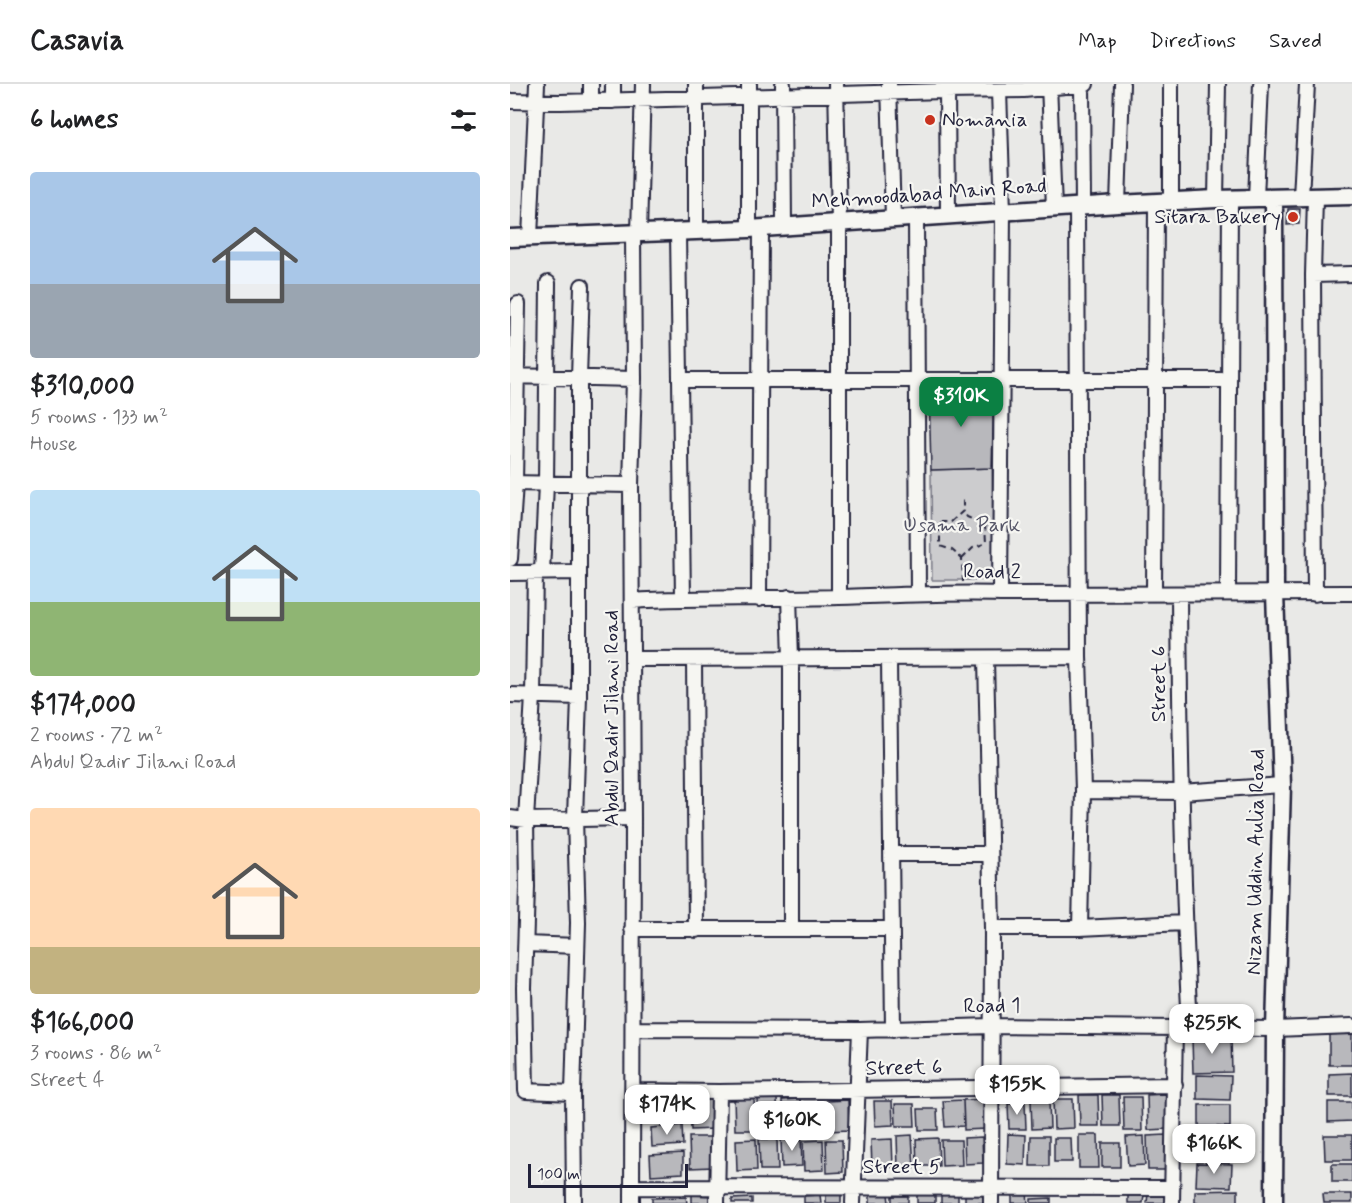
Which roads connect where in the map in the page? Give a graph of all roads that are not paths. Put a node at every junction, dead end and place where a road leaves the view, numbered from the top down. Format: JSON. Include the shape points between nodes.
{"nodes":[{"id":1,"x":537,"y":84,"type":"edge"},
{"id":2,"x":591,"y":84,"type":"edge"},
{"id":3,"x":613,"y":84,"type":"edge"},
{"id":4,"x":643,"y":84,"type":"edge"},
{"id":5,"x":1083,"y":84,"type":"edge"},
{"id":6,"x":1122,"y":84,"type":"edge"},
{"id":7,"x":1171,"y":84,"type":"edge"},
{"id":8,"x":1218,"y":84,"type":"edge"},
{"id":9,"x":1261,"y":84,"type":"edge"},
{"id":10,"x":1307,"y":84,"type":"edge"},
{"id":11,"x":1049,"y":86,"type":"edge"},
{"id":12,"x":889,"y":88,"type":"edge"},
{"id":13,"x":944,"y":88,"type":"edge"},
{"id":14,"x":837,"y":89,"type":"edge"},
{"id":15,"x":996,"y":89,"type":"edge"},
{"id":16,"x":749,"y":90,"type":"edge"},
{"id":17,"x":783,"y":90,"type":"edge"},
{"id":18,"x":695,"y":91,"type":"edge"},
{"id":19,"x":644,"y":99,"type":"junction"},
{"id":20,"x":613,"y":100,"type":"junction"},
{"id":21,"x":591,"y":101,"type":"junction"},
{"id":22,"x":510,"y":102,"type":"edge"},
{"id":23,"x":537,"y":102,"type":"junction"},
{"id":24,"x":1352,"y":196,"type":"edge"},
{"id":25,"x":1308,"y":197,"type":"junction"},
{"id":26,"x":1256,"y":198,"type":"junction"},
{"id":27,"x":1274,"y":198,"type":"junction"},
{"id":28,"x":1223,"y":199,"type":"junction"},
{"id":29,"x":1163,"y":202,"type":"junction"},
{"id":30,"x":1118,"y":204,"type":"junction"},
{"id":31,"x":1080,"y":206,"type":"junction"},
{"id":32,"x":1053,"y":208,"type":"junction"},
{"id":33,"x":1003,"y":211,"type":"junction"},
{"id":34,"x":948,"y":215,"type":"junction"},
{"id":35,"x":916,"y":217,"type":"junction"},
{"id":36,"x":892,"y":219,"type":"junction"},
{"id":37,"x":839,"y":223,"type":"junction"},
{"id":38,"x":784,"y":227,"type":"junction"},
{"id":39,"x":755,"y":229,"type":"junction"},
{"id":40,"x":696,"y":231,"type":"junction"},
{"id":41,"x":678,"y":232,"type":"junction"},
{"id":42,"x":636,"y":233,"type":"junction"},
{"id":43,"x":530,"y":237,"type":"junction"},
{"id":44,"x":510,"y":238,"type":"edge"},
{"id":45,"x":1352,"y":274,"type":"edge"},
{"id":46,"x":1313,"y":275,"type":"junction"},
{"id":47,"x":548,"y":284,"type":"dead end"},
{"id":48,"x":582,"y":286,"type":"dead end"},
{"id":49,"x":518,"y":304,"type":"dead end"},
{"id":50,"x":513,"y":376,"type":"edge"},
{"id":51,"x":547,"y":376,"type":"junction"},
{"id":52,"x":579,"y":377,"type":"junction"},
{"id":53,"x":1154,"y":378,"type":"junction"},
{"id":54,"x":634,"y":379,"type":"junction"},
{"id":55,"x":760,"y":379,"type":"junction"},
{"id":56,"x":680,"y":380,"type":"junction"},
{"id":57,"x":1076,"y":380,"type":"junction"},
{"id":58,"x":1228,"y":380,"type":"junction"},
{"id":59,"x":838,"y":381,"type":"junction"},
{"id":60,"x":916,"y":381,"type":"junction"},
{"id":61,"x":1002,"y":381,"type":"junction"},
{"id":62,"x":512,"y":483,"type":"edge"},
{"id":63,"x":546,"y":484,"type":"junction"},
{"id":64,"x":580,"y":485,"type":"junction"},
{"id":65,"x":631,"y":485,"type":"junction"},
{"id":66,"x":510,"y":559,"type":"edge"},
{"id":67,"x":538,"y":572,"type":"junction"},
{"id":68,"x":579,"y":572,"type":"junction"},
{"id":69,"x":510,"y":573,"type":"edge"},
{"id":70,"x":1078,"y":593,"type":"junction"},
{"id":71,"x":1154,"y":593,"type":"junction"},
{"id":72,"x":1228,"y":593,"type":"junction"},
{"id":73,"x":1352,"y":593,"type":"edge"},
{"id":74,"x":918,"y":594,"type":"junction"},
{"id":75,"x":1000,"y":594,"type":"junction"},
{"id":76,"x":1179,"y":594,"type":"junction"},
{"id":77,"x":1275,"y":594,"type":"junction"},
{"id":78,"x":1315,"y":594,"type":"junction"},
{"id":79,"x":789,"y":597,"type":"junction"},
{"id":80,"x":838,"y":597,"type":"junction"},
{"id":81,"x":683,"y":598,"type":"junction"},
{"id":82,"x":759,"y":599,"type":"junction"},
{"id":83,"x":632,"y":601,"type":"junction"},
{"id":84,"x":1078,"y":657,"type":"junction"},
{"id":85,"x":791,"y":658,"type":"junction"},
{"id":86,"x":633,"y":659,"type":"junction"},
{"id":87,"x":889,"y":659,"type":"junction"},
{"id":88,"x":986,"y":659,"type":"junction"},
{"id":89,"x":694,"y":660,"type":"junction"},
{"id":90,"x":510,"y":695,"type":"edge"},
{"id":91,"x":533,"y":696,"type":"junction"},
{"id":92,"x":579,"y":697,"type":"junction"},
{"id":93,"x":1282,"y":785,"type":"junction"},
{"id":94,"x":1083,"y":791,"type":"junction"},
{"id":95,"x":1181,"y":792,"type":"junction"},
{"id":96,"x":510,"y":818,"type":"edge"},
{"id":97,"x":575,"y":818,"type":"junction"},
{"id":98,"x":633,"y":818,"type":"junction"},
{"id":99,"x":526,"y":820,"type":"junction"},
{"id":100,"x":891,"y":854,"type":"junction"},
{"id":101,"x":990,"y":854,"type":"junction"},
{"id":102,"x":1184,"y":923,"type":"junction"},
{"id":103,"x":992,"y":928,"type":"junction"},
{"id":104,"x":1080,"y":928,"type":"junction"},
{"id":105,"x":632,"y":929,"type":"junction"},
{"id":106,"x":791,"y":929,"type":"junction"},
{"id":107,"x":891,"y":929,"type":"junction"},
{"id":108,"x":696,"y":930,"type":"junction"},
{"id":109,"x":526,"y":944,"type":"junction"},
{"id":110,"x":577,"y":946,"type":"junction"},
{"id":111,"x":992,"y":1026,"type":"junction"},
{"id":112,"x":1190,"y":1026,"type":"junction"},
{"id":113,"x":1352,"y":1026,"type":"edge"},
{"id":114,"x":1175,"y":1027,"type":"junction"},
{"id":115,"x":633,"y":1029,"type":"junction"},
{"id":116,"x":1275,"y":1029,"type":"junction"},
{"id":117,"x":860,"y":1030,"type":"junction"},
{"id":118,"x":893,"y":1030,"type":"junction"},
{"id":119,"x":1175,"y":1085,"type":"junction"},
{"id":120,"x":992,"y":1088,"type":"junction"},
{"id":121,"x":856,"y":1089,"type":"junction"},
{"id":122,"x":633,"y":1090,"type":"junction"},
{"id":123,"x":719,"y":1092,"type":"junction"},
{"id":124,"x":573,"y":1093,"type":"junction"},
{"id":125,"x":632,"y":1188,"type":"junction"},
{"id":126,"x":853,"y":1188,"type":"junction"},
{"id":127,"x":991,"y":1188,"type":"junction"},
{"id":128,"x":1172,"y":1188,"type":"junction"},
{"id":129,"x":717,"y":1189,"type":"junction"},
{"id":130,"x":574,"y":1203,"type":"edge"},
{"id":131,"x":632,"y":1203,"type":"edge"},
{"id":132,"x":717,"y":1203,"type":"edge"},
{"id":133,"x":853,"y":1203,"type":"edge"},
{"id":134,"x":991,"y":1203,"type":"edge"},
{"id":135,"x":1172,"y":1203,"type":"edge"},
{"id":136,"x":1274,"y":1203,"type":"edge"}],
"edges":[{"from":1,"to":23,"type":"street"},
{"from":2,"to":21,"type":"street"},
{"from":3,"to":20,"type":"street"},
{"from":4,"to":19,"type":"street","name":"Abdul Qadir Jilani Road"},
{"from":5,"to":11,"type":"street"},
{"from":5,"to":31,"type":"street"},
{"from":6,"to":30,"type":"street"},
{"from":7,"to":29,"type":"street"},
{"from":8,"to":28,"type":"street"},
{"from":9,"to":26,"type":"street"},
{"from":10,"to":25,"type":"street"},
{"from":11,"to":15,"type":"street"},
{"from":11,"to":32,"type":"street"},
{"from":12,"to":13,"type":"street"},
{"from":12,"to":14,"type":"street"},
{"from":12,"to":36,"type":"street"},
{"from":13,"to":15,"type":"street"},
{"from":13,"to":34,"type":"street"},
{"from":14,"to":17,"type":"street"},
{"from":14,"to":37,"type":"street"},
{"from":15,"to":33,"type":"street"},
{"from":16,"to":17,"type":"street"},
{"from":16,"to":18,"type":"street"},
{"from":16,"to":39,"type":"street"},
{"from":17,"to":38,"type":"street"},
{"from":18,"to":19,"type":"street"},
{"from":18,"to":40,"type":"street"},
{"from":19,"to":20,"type":"street"},
{"from":19,"to":42,"type":"street","name":"Abdul Qadir Jilani Road"},
{"from":20,"to":21,"type":"street"},
{"from":21,"to":23,"type":"street"},
{"from":22,"to":23,"type":"street"},
{"from":23,"to":43,"type":"street"},
{"from":24,"to":25,"type":"main road","name":"Mehmoodabad Main Road"},
{"from":25,"to":27,"type":"main road","name":"Mehmoodabad Main Road"},
{"from":25,"to":46,"type":"street"},
{"from":26,"to":27,"type":"main road","name":"Mehmoodabad Main Road"},
{"from":26,"to":28,"type":"main road","name":"Mehmoodabad Main Road"},
{"from":27,"to":77,"type":"main road","name":"Nizam Uddin Aulia Road"},
{"from":28,"to":29,"type":"main road","name":"Mehmoodabad Main Road"},
{"from":28,"to":58,"type":"street"},
{"from":29,"to":30,"type":"main road","name":"Mehmoodabad Main Road"},
{"from":29,"to":53,"type":"street"},
{"from":30,"to":31,"type":"main road","name":"Mehmoodabad Main Road"},
{"from":31,"to":32,"type":"main road","name":"Mehmoodabad Main Road"},
{"from":31,"to":57,"type":"street"},
{"from":32,"to":33,"type":"main road","name":"Mehmoodabad Main Road"},
{"from":33,"to":34,"type":"main road","name":"Mehmoodabad Main Road"},
{"from":33,"to":61,"type":"street"},
{"from":34,"to":35,"type":"main road","name":"Mehmoodabad Main Road"},
{"from":35,"to":36,"type":"main road","name":"Mehmoodabad Main Road"},
{"from":35,"to":60,"type":"street"},
{"from":36,"to":37,"type":"main road","name":"Mehmoodabad Main Road"},
{"from":37,"to":38,"type":"main road","name":"Mehmoodabad Main Road"},
{"from":37,"to":59,"type":"street"},
{"from":38,"to":39,"type":"main road","name":"Mehmoodabad Main Road"},
{"from":39,"to":40,"type":"main road","name":"Mehmoodabad Main Road"},
{"from":39,"to":55,"type":"street"},
{"from":40,"to":41,"type":"main road","name":"Mehmoodabad Main Road"},
{"from":41,"to":42,"type":"main road","name":"Mehmoodabad Main Road"},
{"from":41,"to":56,"type":"street"},
{"from":42,"to":43,"type":"main road","name":"Mehmoodabad Main Road"},
{"from":42,"to":54,"type":"street","name":"Abdul Qadir Jilani Road"},
{"from":43,"to":44,"type":"main road","name":"Mehmoodabad Main Road"},
{"from":45,"to":46,"type":"street"},
{"from":46,"to":78,"type":"street"},
{"from":47,"to":51,"type":"street"},
{"from":48,"to":52,"type":"street"},
{"from":49,"to":50,"type":"street"},
{"from":50,"to":51,"type":"street"},
{"from":50,"to":62,"type":"street"},
{"from":51,"to":52,"type":"street"},
{"from":51,"to":63,"type":"street"},
{"from":52,"to":54,"type":"street"},
{"from":52,"to":64,"type":"street"},
{"from":53,"to":57,"type":"street"},
{"from":53,"to":58,"type":"street"},
{"from":53,"to":71,"type":"street"},
{"from":54,"to":65,"type":"street","name":"Abdul Qadir Jilani Road"},
{"from":55,"to":56,"type":"street"},
{"from":55,"to":59,"type":"street"},
{"from":55,"to":82,"type":"street"},
{"from":56,"to":81,"type":"street"},
{"from":57,"to":61,"type":"street"},
{"from":57,"to":70,"type":"street"},
{"from":58,"to":72,"type":"street"},
{"from":59,"to":60,"type":"street"},
{"from":59,"to":80,"type":"street"},
{"from":60,"to":61,"type":"street"},
{"from":60,"to":74,"type":"street"},
{"from":61,"to":75,"type":"street"},
{"from":62,"to":63,"type":"street"},
{"from":62,"to":66,"type":"street"},
{"from":63,"to":64,"type":"street"},
{"from":63,"to":67,"type":"street"},
{"from":64,"to":65,"type":"street"},
{"from":64,"to":68,"type":"street"},
{"from":65,"to":83,"type":"street","name":"Abdul Qadir Jilani Road"},
{"from":67,"to":68,"type":"street"},
{"from":67,"to":69,"type":"street"},
{"from":67,"to":91,"type":"street"},
{"from":68,"to":92,"type":"street"},
{"from":70,"to":71,"type":"street","name":"Road 2"},
{"from":70,"to":75,"type":"street","name":"Road 2"},
{"from":70,"to":84,"type":"street"},
{"from":71,"to":76,"type":"street","name":"Road 2"},
{"from":72,"to":76,"type":"street","name":"Road 2"},
{"from":72,"to":77,"type":"street","name":"Road 2"},
{"from":73,"to":78,"type":"street","name":"Road 2"},
{"from":74,"to":75,"type":"street","name":"Road 2"},
{"from":74,"to":80,"type":"street","name":"Road 2"},
{"from":76,"to":95,"type":"street","name":"Street 6"},
{"from":77,"to":78,"type":"street","name":"Road 2"},
{"from":77,"to":93,"type":"main road","name":"Nizam Uddin Aulia Road"},
{"from":79,"to":80,"type":"street","name":"Road 2"},
{"from":79,"to":82,"type":"street","name":"Road 2"},
{"from":79,"to":85,"type":"street"},
{"from":81,"to":82,"type":"street","name":"Road 2"},
{"from":81,"to":83,"type":"street","name":"Road 2"},
{"from":83,"to":86,"type":"street","name":"Abdul Qadir Jilani Road"},
{"from":84,"to":88,"type":"street"},
{"from":84,"to":94,"type":"street"},
{"from":85,"to":87,"type":"street"},
{"from":85,"to":89,"type":"street"},
{"from":85,"to":106,"type":"street"},
{"from":86,"to":89,"type":"street"},
{"from":86,"to":98,"type":"street","name":"Abdul Qadir Jilani Road"},
{"from":87,"to":88,"type":"street"},
{"from":87,"to":100,"type":"street"},
{"from":88,"to":101,"type":"street"},
{"from":89,"to":108,"type":"street"},
{"from":90,"to":91,"type":"street"},
{"from":91,"to":92,"type":"street"},
{"from":91,"to":99,"type":"street"},
{"from":92,"to":97,"type":"street"},
{"from":93,"to":95,"type":"street"},
{"from":93,"to":116,"type":"main road","name":"Nizam Uddin Aulia Road"},
{"from":94,"to":95,"type":"street"},
{"from":94,"to":104,"type":"street"},
{"from":95,"to":102,"type":"street","name":"Street 6"},
{"from":96,"to":99,"type":"street"},
{"from":97,"to":98,"type":"street"},
{"from":97,"to":99,"type":"street"},
{"from":97,"to":110,"type":"street"},
{"from":98,"to":105,"type":"street","name":"Abdul Qadir Jilani Road"},
{"from":99,"to":109,"type":"street"},
{"from":100,"to":101,"type":"street"},
{"from":100,"to":107,"type":"street"},
{"from":101,"to":103,"type":"street"},
{"from":102,"to":104,"type":"street"},
{"from":102,"to":112,"type":"street","name":"Street 6"},
{"from":103,"to":104,"type":"street"},
{"from":103,"to":111,"type":"street"},
{"from":105,"to":108,"type":"street"},
{"from":105,"to":115,"type":"street","name":"Abdul Qadir Jilani Road"},
{"from":106,"to":107,"type":"street"},
{"from":106,"to":108,"type":"street"},
{"from":107,"to":118,"type":"street"},
{"from":109,"to":110,"type":"street"},
{"from":109,"to":124,"type":"street","via":[[526,1091]]},
{"from":110,"to":124,"type":"street"},
{"from":111,"to":114,"type":"street","name":"Road 1"},
{"from":111,"to":118,"type":"street","name":"Road 1"},
{"from":111,"to":120,"type":"street"},
{"from":112,"to":114,"type":"street","name":"Road 1"},
{"from":112,"to":116,"type":"street","name":"Road 1"},
{"from":113,"to":116,"type":"street","name":"Road 1"},
{"from":114,"to":119,"type":"street"},
{"from":115,"to":117,"type":"street","name":"Road 1"},
{"from":115,"to":122,"type":"street","name":"Abdul Qadir Jilani Road"},
{"from":116,"to":136,"type":"main road","name":"Nizam Uddin Aulia Road"},
{"from":117,"to":118,"type":"street","name":"Road 1"},
{"from":117,"to":121,"type":"street"},
{"from":119,"to":120,"type":"street","name":"Street 6"},
{"from":119,"to":128,"type":"street"},
{"from":120,"to":121,"type":"street","name":"Street 6"},
{"from":120,"to":127,"type":"street"},
{"from":121,"to":123,"type":"street","name":"Street 6"},
{"from":121,"to":126,"type":"street"},
{"from":122,"to":123,"type":"street","name":"Street 6"},
{"from":122,"to":125,"type":"street","name":"Abdul Qadir Jilani Road"},
{"from":123,"to":129,"type":"street"},
{"from":124,"to":130,"type":"street"},
{"from":125,"to":129,"type":"street","name":"Street 5"},
{"from":125,"to":131,"type":"street","name":"Abdul Qadir Jilani Road"},
{"from":126,"to":127,"type":"street","name":"Street 5"},
{"from":126,"to":129,"type":"street","name":"Street 5"},
{"from":126,"to":133,"type":"street"},
{"from":127,"to":128,"type":"street","name":"Street 5"},
{"from":127,"to":134,"type":"street"},
{"from":128,"to":135,"type":"street"},
{"from":129,"to":132,"type":"street"}]}
